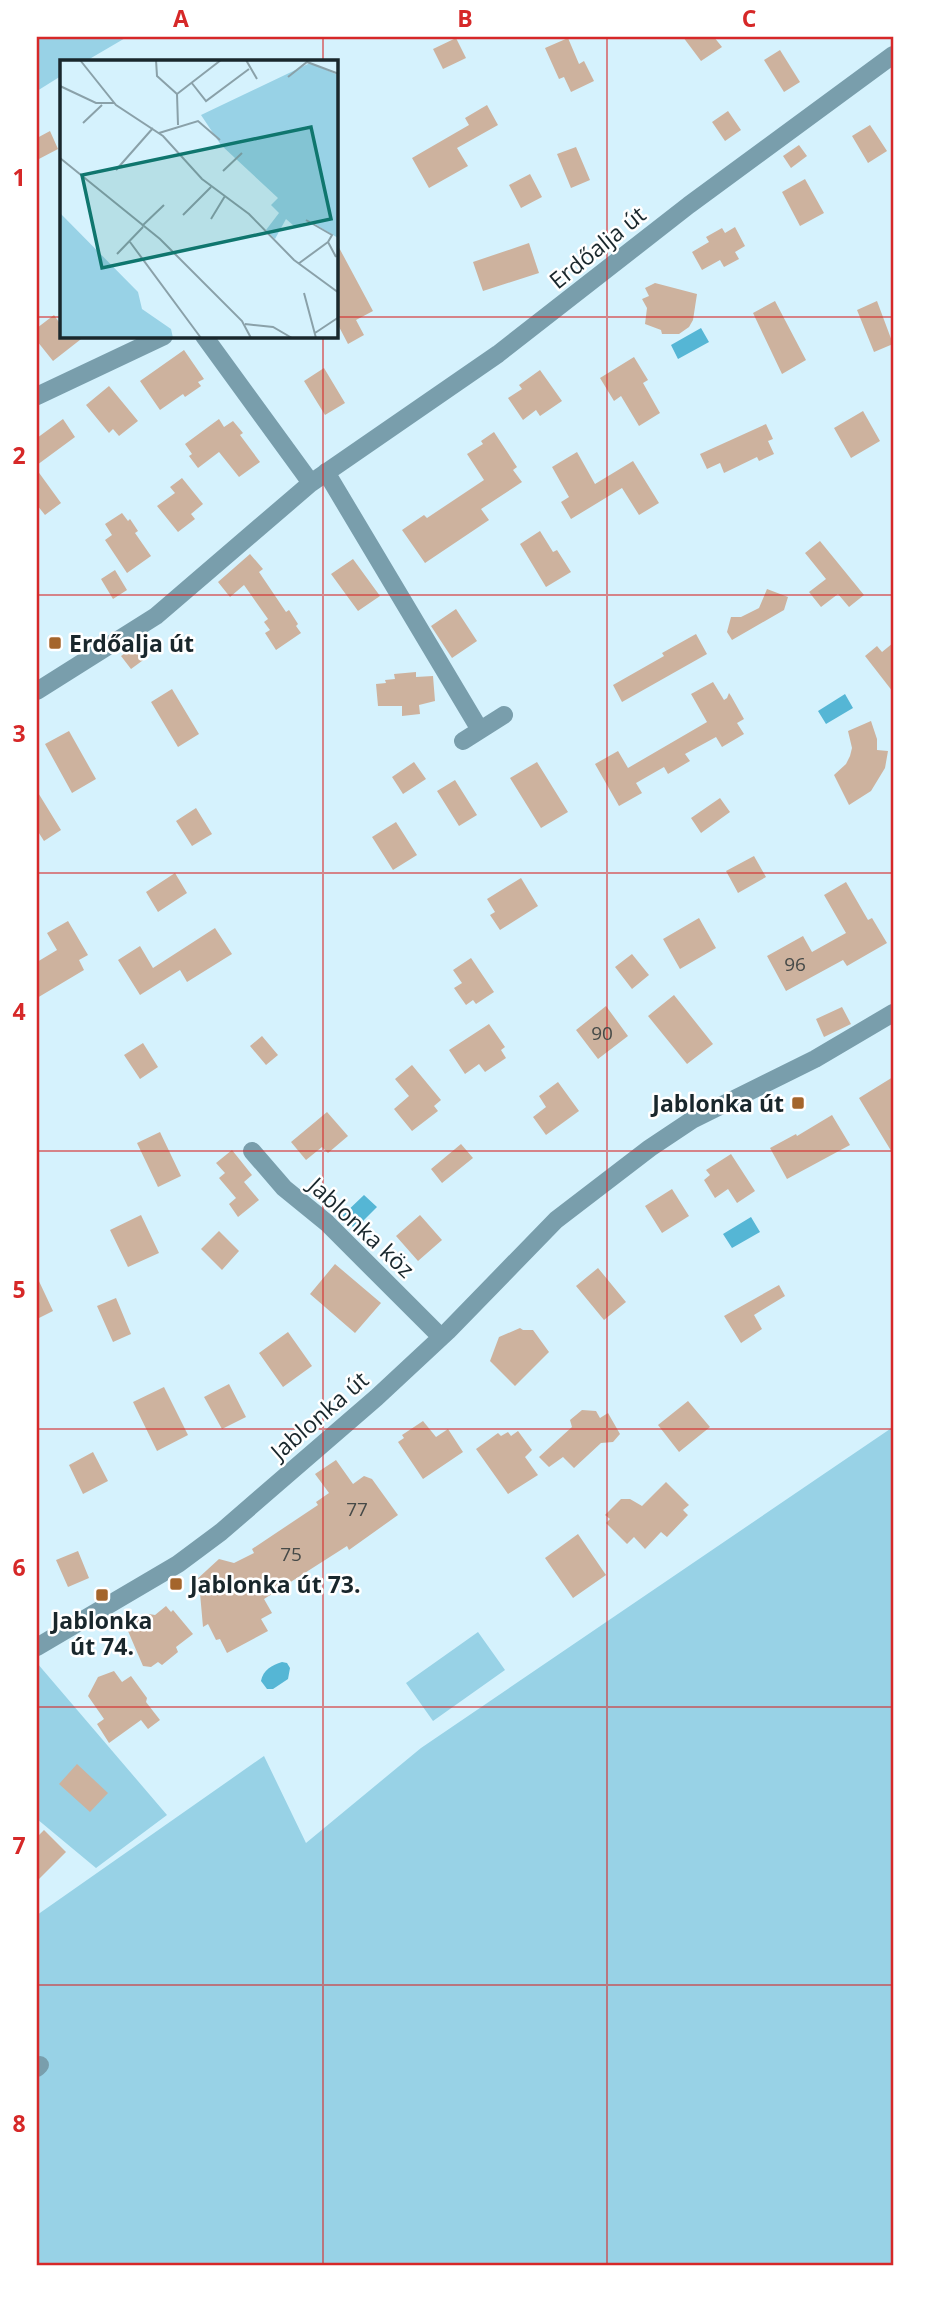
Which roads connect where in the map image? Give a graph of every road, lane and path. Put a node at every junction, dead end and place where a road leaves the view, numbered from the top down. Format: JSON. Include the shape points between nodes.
{"nodes":[{"id":1,"x":893,"y":55,"type":"edge"},
{"id":2,"x":160,"y":338,"type":"edge"},
{"id":3,"x":205,"y":338,"type":"edge"},
{"id":4,"x":37,"y":396,"type":"edge"},
{"id":5,"x":326,"y":472,"type":"junction"},
{"id":6,"x":311,"y":483,"type":"junction"},
{"id":7,"x":37,"y":691,"type":"edge"},
{"id":8,"x":504,"y":715,"type":"dead end"},
{"id":9,"x":480,"y":730,"type":"junction"},
{"id":10,"x":463,"y":741,"type":"dead end"},
{"id":11,"x":893,"y":1013,"type":"edge"},
{"id":12,"x":252,"y":1151,"type":"dead end"},
{"id":13,"x":441,"y":1337,"type":"junction"},
{"id":14,"x":37,"y":1647,"type":"edge"}],
"edges":[{"from":1,"to":5,"type":"street","name":"Erdőalja út","via":[[508,347]]},
{"from":2,"to":4,"type":"street"},
{"from":3,"to":6,"type":"street"},
{"from":5,"to":6,"type":"street","name":"Erdőalja út"},
{"from":5,"to":9,"type":"street"},
{"from":6,"to":7,"type":"street","name":"Erdőalja út","via":[[156,616]]},
{"from":8,"to":9,"type":"street"},
{"from":9,"to":10,"type":"street"},
{"from":11,"to":13,"type":"street","name":"Jablonka út","via":[[815,1059],[692,1120],[650,1148],[556,1220]]},
{"from":12,"to":13,"type":"street","name":"Jablonka köz","via":[[284,1188],[327,1223]]},
{"from":13,"to":14,"type":"street","name":"Jablonka út","via":[[221,1532],[178,1564]]}]}
